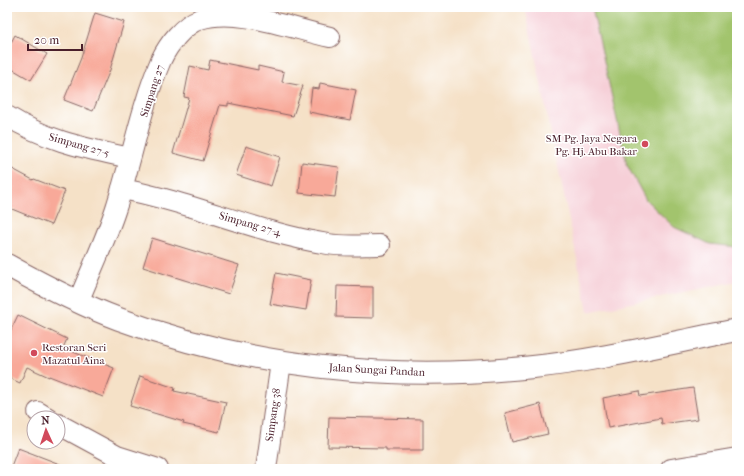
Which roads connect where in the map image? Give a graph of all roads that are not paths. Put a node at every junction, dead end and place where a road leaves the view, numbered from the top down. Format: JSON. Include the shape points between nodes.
{"nodes":[{"id":1,"x":330,"y":37,"type":"dead end"},
{"id":2,"x":7,"y":116,"type":"edge"},
{"id":3,"x":130,"y":158,"type":"junction"},
{"id":4,"x":122,"y":190,"type":"junction"},
{"id":5,"x":380,"y":245,"type":"dead end"},
{"id":6,"x":7,"y":265,"type":"edge"},
{"id":7,"x":79,"y":300,"type":"junction"},
{"id":8,"x":737,"y":330,"type":"edge"},
{"id":9,"x":280,"y":362,"type":"junction"},
{"id":10,"x":66,"y":429,"type":"edge"},
{"id":11,"x":737,"y":458,"type":"edge"},
{"id":12,"x":115,"y":463,"type":"edge"},
{"id":13,"x":158,"y":469,"type":"edge"},
{"id":14,"x":266,"y":469,"type":"edge"},
{"id":15,"x":671,"y":469,"type":"edge"}],
"edges":[{"from":1,"to":3,"type":"street","name":"Simpang 27","via":[[244,17],[226,15],[198,20],[185,28],[173,41],[162,59]]},
{"from":2,"to":3,"type":"street","name":"Simpang 27-5","via":[[60,142]]},
{"from":3,"to":4,"type":"street","name":"Simpang 27"},
{"from":4,"to":5,"type":"street","name":"Simpang 27-4","via":[[154,195],[285,234],[329,244]]},
{"from":4,"to":7,"type":"street","name":"Simpang 27"},
{"from":6,"to":7,"type":"street","name":"Jalan Sungai Pandan","via":[[43,285]]},
{"from":7,"to":9,"type":"street","name":"Jalan Sungai Pandan","via":[[118,318],[158,332],[217,349]]},
{"from":8,"to":9,"type":"street","name":"Jalan Sungai Pandan","via":[[591,359],[484,371],[371,372]]},
{"from":9,"to":14,"type":"street","name":"Simpang 38"},
{"from":10,"to":12,"type":"street"},
{"from":11,"to":15,"type":"street"},
{"from":12,"to":13,"type":"street"}]}
